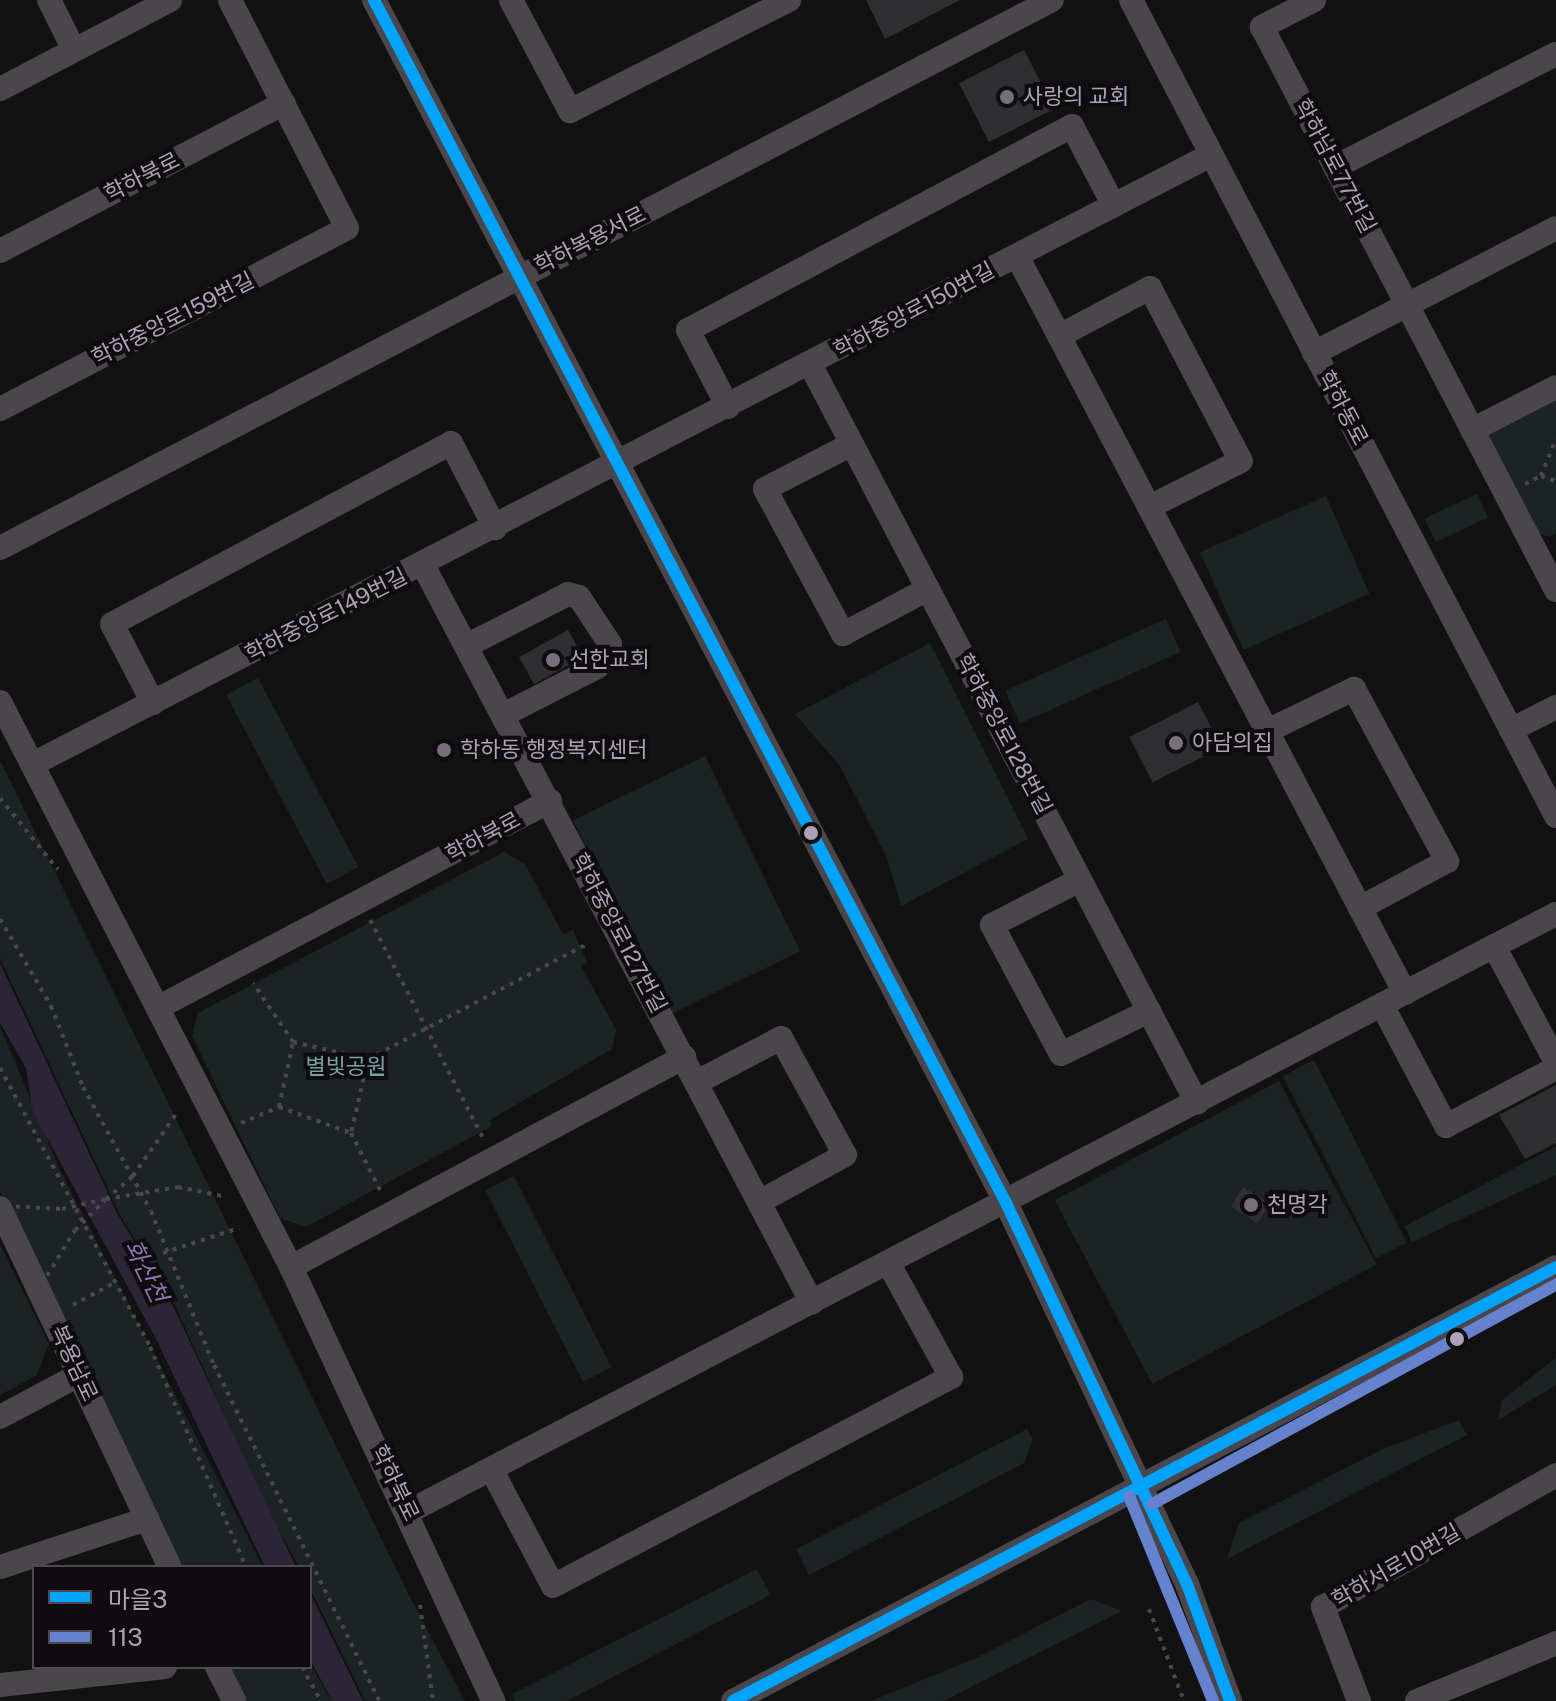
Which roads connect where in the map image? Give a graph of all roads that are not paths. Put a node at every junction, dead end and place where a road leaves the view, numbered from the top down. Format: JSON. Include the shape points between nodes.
{"nodes":[{"id":1,"x":49,"y":0,"type":"edge"},
{"id":2,"x":170,"y":0,"type":"edge"},
{"id":3,"x":230,"y":0,"type":"edge"},
{"id":4,"x":374,"y":0,"type":"edge"},
{"id":5,"x":511,"y":0,"type":"edge"},
{"id":6,"x":789,"y":0,"type":"edge"},
{"id":7,"x":1052,"y":0,"type":"edge"},
{"id":8,"x":1131,"y":0,"type":"edge"},
{"id":9,"x":1314,"y":0,"type":"edge"},
{"id":10,"x":74,"y":50,"type":"junction"},
{"id":11,"x":1556,"y":54,"type":"edge"},
{"id":12,"x":0,"y":89,"type":"edge"},
{"id":13,"x":284,"y":103,"type":"junction"},
{"id":14,"x":1211,"y":155,"type":"junction"},
{"id":15,"x":1335,"y":167,"type":"junction"},
{"id":16,"x":1114,"y":206,"type":"junction"},
{"id":17,"x":1556,"y":228,"type":"edge"},
{"id":18,"x":0,"y":251,"type":"edge"},
{"id":19,"x":1017,"y":256,"type":"junction"},
{"id":20,"x":520,"y":277,"type":"junction"},
{"id":21,"x":1407,"y":305,"type":"junction"},
{"id":22,"x":1059,"y":336,"type":"junction"},
{"id":23,"x":1314,"y":353,"type":"junction"},
{"id":24,"x":810,"y":364,"type":"junction"},
{"id":25,"x":1556,"y":387,"type":"edge"},
{"id":26,"x":728,"y":407,"type":"junction"},
{"id":27,"x":0,"y":409,"type":"edge"},
{"id":28,"x":1472,"y":430,"type":"junction"},
{"id":29,"x":852,"y":444,"type":"junction"},
{"id":30,"x":618,"y":465,"type":"junction"},
{"id":31,"x":1149,"y":507,"type":"junction"},
{"id":32,"x":495,"y":528,"type":"junction"},
{"id":33,"x":0,"y":548,"type":"edge"},
{"id":34,"x":1547,"y":549,"type":"edge"},
{"id":35,"x":423,"y":565,"type":"junction"},
{"id":36,"x":928,"y":589,"type":"junction"},
{"id":37,"x":1556,"y":590,"type":"edge"},
{"id":38,"x":468,"y":645,"type":"junction"},
{"id":39,"x":0,"y":702,"type":"edge"},
{"id":40,"x":153,"y":703,"type":"junction"},
{"id":41,"x":1556,"y":707,"type":"edge"},
{"id":42,"x":505,"y":714,"type":"junction"},
{"id":43,"x":1511,"y":730,"type":"junction"},
{"id":44,"x":1267,"y":731,"type":"junction"},
{"id":45,"x":33,"y":764,"type":"junction"},
{"id":46,"x":550,"y":801,"type":"junction"},
{"id":47,"x":1556,"y":816,"type":"edge"},
{"id":48,"x":1080,"y":880,"type":"junction"},
{"id":49,"x":1360,"y":908,"type":"junction"},
{"id":50,"x":1556,"y":914,"type":"edge"},
{"id":51,"x":1494,"y":946,"type":"junction"},
{"id":52,"x":1405,"y":993,"type":"junction"},
{"id":53,"x":1382,"y":1005,"type":"junction"},
{"id":54,"x":161,"y":1006,"type":"junction"},
{"id":55,"x":1149,"y":1011,"type":"junction"},
{"id":56,"x":684,"y":1057,"type":"junction"},
{"id":57,"x":1556,"y":1062,"type":"edge"},
{"id":58,"x":1556,"y":1068,"type":"edge"},
{"id":59,"x":697,"y":1082,"type":"junction"},
{"id":60,"x":1197,"y":1103,"type":"junction"},
{"id":61,"x":759,"y":1202,"type":"junction"},
{"id":62,"x":1006,"y":1203,"type":"junction"},
{"id":63,"x":3,"y":1207,"type":"edge"},
{"id":64,"x":889,"y":1264,"type":"junction"},
{"id":65,"x":291,"y":1267,"type":"junction"},
{"id":66,"x":1556,"y":1267,"type":"edge"},
{"id":67,"x":812,"y":1303,"type":"junction"},
{"id":68,"x":79,"y":1375,"type":"junction"},
{"id":69,"x":0,"y":1417,"type":"edge"},
{"id":70,"x":491,"y":1469,"type":"junction"},
{"id":71,"x":1556,"y":1475,"type":"edge"},
{"id":72,"x":1144,"y":1490,"type":"junction"},
{"id":73,"x":408,"y":1512,"type":"junction"},
{"id":74,"x":147,"y":1519,"type":"junction"},
{"id":75,"x":169,"y":1565,"type":"edge"},
{"id":76,"x":0,"y":1567,"type":"edge"},
{"id":77,"x":1556,"y":1643,"type":"edge"},
{"id":78,"x":147,"y":1669,"type":"edge"},
{"id":79,"x":218,"y":1669,"type":"edge"},
{"id":80,"x":0,"y":1685,"type":"edge"},
{"id":81,"x":234,"y":1701,"type":"edge"},
{"id":82,"x":493,"y":1701,"type":"edge"},
{"id":83,"x":733,"y":1701,"type":"edge"},
{"id":84,"x":1230,"y":1701,"type":"edge"},
{"id":85,"x":1359,"y":1701,"type":"edge"},
{"id":86,"x":1417,"y":1701,"type":"edge"}],
"edges":[{"from":1,"to":10,"type":"street"},
{"from":2,"to":10,"type":"street"},
{"from":3,"to":13,"type":"street"},
{"from":4,"to":20,"type":"street"},
{"from":5,"to":6,"type":"street","via":[[570,111]]},
{"from":7,"to":20,"type":"street","name":"학하복용서로"},
{"from":8,"to":14,"type":"street","name":"학하동로"},
{"from":9,"to":15,"type":"street","name":"학하남로77번길","via":[[1262,27]]},
{"from":10,"to":12,"type":"street"},
{"from":11,"to":15,"type":"street"},
{"from":13,"to":18,"type":"street","name":"학하북로"},
{"from":13,"to":27,"type":"street","name":"학하중앙로159번길","via":[[347,228]]},
{"from":14,"to":16,"type":"street","name":"학하중앙로150번길"},
{"from":14,"to":23,"type":"street","name":"학하동로"},
{"from":15,"to":21,"type":"street","name":"학하남로77번길"},
{"from":16,"to":19,"type":"street","name":"학하중앙로150번길"},
{"from":16,"to":26,"type":"street","via":[[1072,126],[688,330]]},
{"from":17,"to":21,"type":"street"},
{"from":19,"to":22,"type":"street"},
{"from":19,"to":24,"type":"street","name":"학하중앙로150번길"},
{"from":20,"to":30,"type":"street"},
{"from":20,"to":33,"type":"street","name":"학하복용서로"},
{"from":21,"to":23,"type":"street"},
{"from":21,"to":28,"type":"street","name":"학하남로77번길"},
{"from":22,"to":31,"type":"street"},
{"from":22,"to":31,"type":"street","via":[[1150,288],[1241,461]]},
{"from":23,"to":43,"type":"street","name":"학하동로"},
{"from":24,"to":26,"type":"street","name":"학하중앙로150번길"},
{"from":24,"to":29,"type":"street","name":"학하중앙로128번길"},
{"from":25,"to":28,"type":"street"},
{"from":26,"to":30,"type":"street","name":"학하중앙로150번길"},
{"from":28,"to":34,"type":"street","name":"학하남로77번길"},
{"from":29,"to":36,"type":"street","name":"학하중앙로128번길"},
{"from":29,"to":36,"type":"street","via":[[765,489],[843,634]]},
{"from":30,"to":32,"type":"street","name":"학하중앙로149번길"},
{"from":30,"to":62,"type":"street"},
{"from":31,"to":44,"type":"street"},
{"from":32,"to":35,"type":"street","name":"학하중앙로149번길"},
{"from":32,"to":40,"type":"street","via":[[451,443],[112,624]]},
{"from":34,"to":37,"type":"street","name":"학하남로77번길"},
{"from":35,"to":38,"type":"street","name":"학하중앙로127번길"},
{"from":35,"to":40,"type":"street","name":"학하중앙로149번길"},
{"from":36,"to":48,"type":"street","name":"학하중앙로128번길"},
{"from":38,"to":42,"type":"street","name":"학하중앙로127번길"},
{"from":38,"to":42,"type":"street","via":[[568,594],[579,597],[610,644],[597,667]]},
{"from":39,"to":45,"type":"street","name":"학하북로"},
{"from":40,"to":45,"type":"street","name":"학하중앙로149번길"},
{"from":41,"to":43,"type":"street"},
{"from":42,"to":46,"type":"street","name":"학하중앙로127번길"},
{"from":43,"to":47,"type":"street","name":"학하동로"},
{"from":44,"to":49,"type":"street"},
{"from":44,"to":49,"type":"street","via":[[1354,689],[1447,861]]},
{"from":45,"to":54,"type":"street","name":"학하북로"},
{"from":46,"to":54,"type":"street","name":"학하북로"},
{"from":46,"to":56,"type":"street","name":"학하중앙로127번길"},
{"from":48,"to":55,"type":"street","name":"학하중앙로128번길"},
{"from":48,"to":55,"type":"street","via":[[992,925],[1061,1054]]},
{"from":49,"to":52,"type":"street"},
{"from":50,"to":51,"type":"street"},
{"from":51,"to":52,"type":"street"},
{"from":51,"to":57,"type":"street"},
{"from":52,"to":53,"type":"street"},
{"from":53,"to":58,"type":"street","via":[[1446,1126]]},
{"from":53,"to":60,"type":"street"},
{"from":54,"to":65,"type":"street","name":"학하북로"},
{"from":55,"to":60,"type":"street","name":"학하중앙로128번길"},
{"from":56,"to":59,"type":"street","name":"학하중앙로127번길"},
{"from":56,"to":65,"type":"street"},
{"from":59,"to":61,"type":"street","name":"학하중앙로127번길"},
{"from":59,"to":61,"type":"street","via":[[781,1038],[845,1155]]},
{"from":60,"to":62,"type":"street"},
{"from":61,"to":67,"type":"street","name":"학하중앙로127번길"},
{"from":62,"to":64,"type":"street"},
{"from":62,"to":72,"type":"street"},
{"from":63,"to":68,"type":"street","name":"복용남로"},
{"from":64,"to":67,"type":"street"},
{"from":64,"to":70,"type":"street","via":[[951,1377],[553,1586]]},
{"from":65,"to":73,"type":"street","name":"학하북로"},
{"from":66,"to":72,"type":"street"},
{"from":67,"to":70,"type":"street"},
{"from":68,"to":69,"type":"street"},
{"from":68,"to":74,"type":"street","name":"복용남로"},
{"from":70,"to":73,"type":"street"},
{"from":71,"to":85,"type":"street","name":"학하서로10번길","via":[[1323,1607]]},
{"from":72,"to":83,"type":"street"},
{"from":72,"to":84,"type":"street"},
{"from":73,"to":82,"type":"street","name":"학하북로"},
{"from":74,"to":75,"type":"street","name":"복용남로"},
{"from":74,"to":76,"type":"street"},
{"from":77,"to":86,"type":"street"},
{"from":78,"to":80,"type":"street"},
{"from":79,"to":81,"type":"street"}]}
